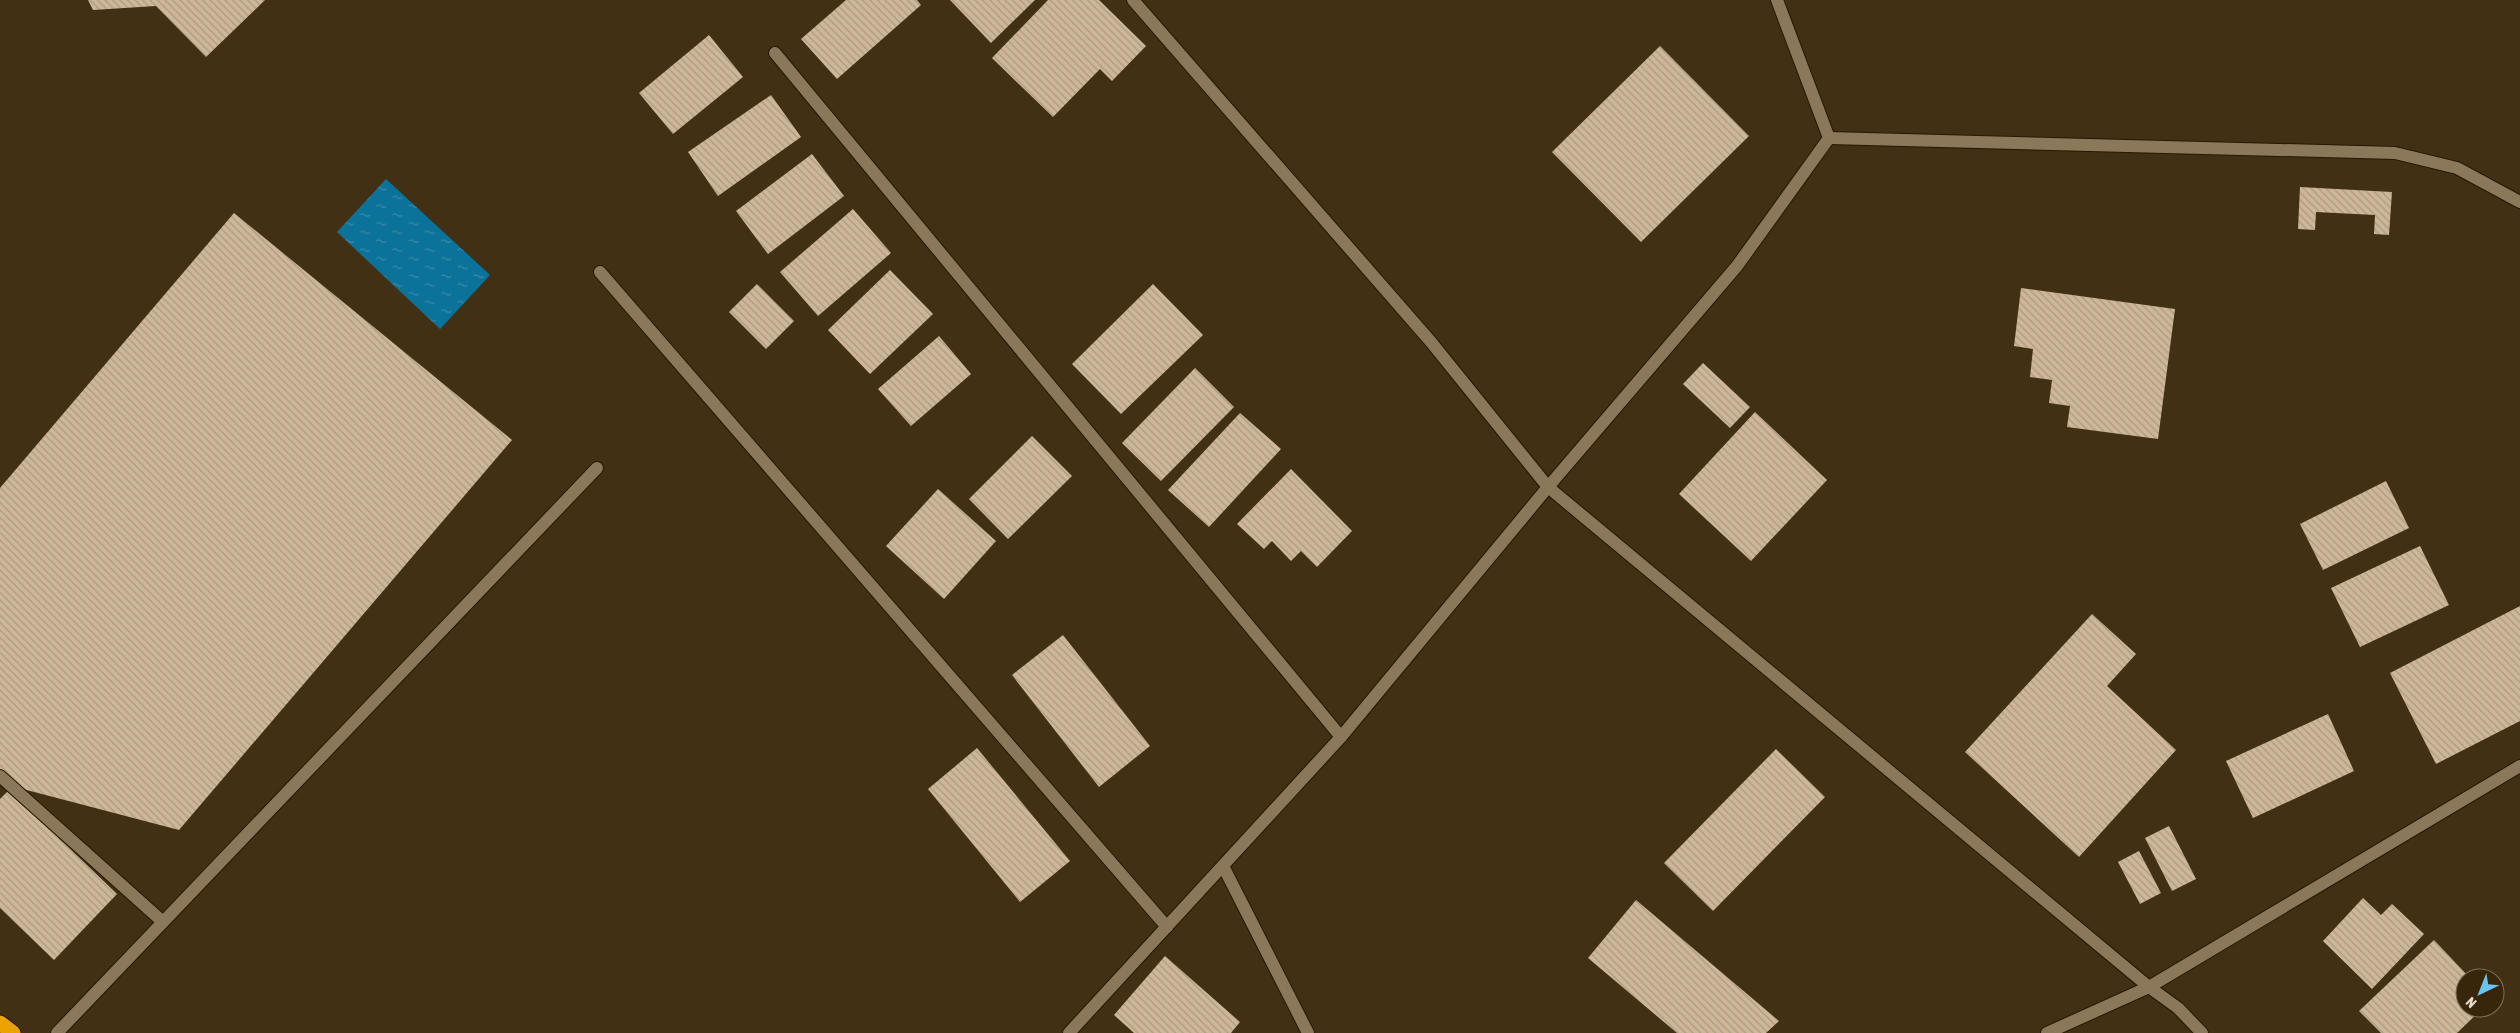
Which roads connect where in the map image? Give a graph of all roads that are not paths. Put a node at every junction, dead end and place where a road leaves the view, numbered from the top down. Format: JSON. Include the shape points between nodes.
{"nodes":[{"id":1,"x":1133,"y":0,"type":"edge"},
{"id":2,"x":1777,"y":0,"type":"edge"},
{"id":3,"x":775,"y":53,"type":"dead end"},
{"id":4,"x":1829,"y":138,"type":"junction"},
{"id":5,"x":2520,"y":202,"type":"edge"},
{"id":6,"x":600,"y":272,"type":"dead end"},
{"id":7,"x":597,"y":468,"type":"dead end"},
{"id":8,"x":1548,"y":487,"type":"junction"},
{"id":9,"x":1341,"y":737,"type":"junction"},
{"id":10,"x":2520,"y":766,"type":"edge"},
{"id":11,"x":0,"y":776,"type":"edge"},
{"id":12,"x":1223,"y":866,"type":"junction"},
{"id":13,"x":163,"y":922,"type":"junction"},
{"id":14,"x":1167,"y":927,"type":"junction"},
{"id":15,"x":2149,"y":987,"type":"junction"},
{"id":16,"x":0,"y":1023,"type":"edge"},
{"id":17,"x":13,"y":1033,"type":"edge"},
{"id":18,"x":56,"y":1033,"type":"edge"},
{"id":19,"x":1069,"y":1033,"type":"edge"},
{"id":20,"x":1308,"y":1033,"type":"edge"},
{"id":21,"x":2047,"y":1033,"type":"edge"},
{"id":22,"x":2202,"y":1033,"type":"edge"}],
"edges":[{"from":1,"to":8,"type":"street","via":[[1431,342]]},
{"from":2,"to":4,"type":"street"},
{"from":3,"to":9,"type":"street"},
{"from":4,"to":5,"type":"street","via":[[2395,153],[2456,168]]},
{"from":4,"to":8,"type":"street","via":[[1737,266]]},
{"from":6,"to":14,"type":"street"},
{"from":7,"to":13,"type":"street"},
{"from":8,"to":9,"type":"street"},
{"from":8,"to":15,"type":"street"},
{"from":9,"to":12,"type":"street"},
{"from":10,"to":15,"type":"street"},
{"from":11,"to":13,"type":"street"},
{"from":12,"to":14,"type":"street"},
{"from":12,"to":20,"type":"street"},
{"from":13,"to":18,"type":"street"},
{"from":14,"to":19,"type":"street"},
{"from":15,"to":21,"type":"street"},
{"from":15,"to":22,"type":"street","via":[[2178,1008]]},
{"from":16,"to":17,"type":"highway"}]}
